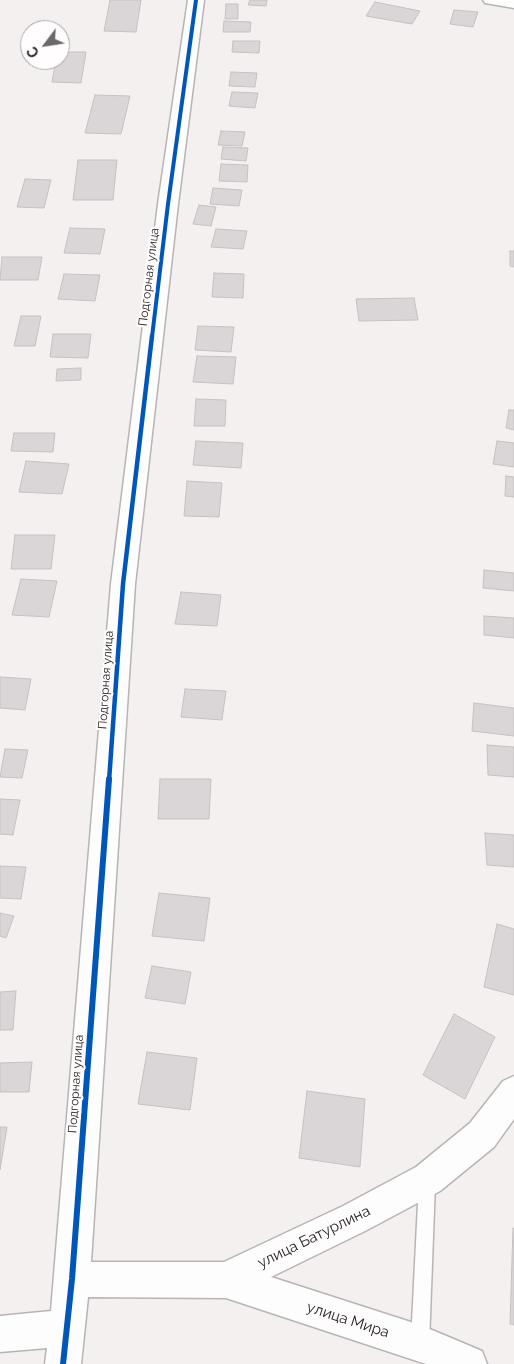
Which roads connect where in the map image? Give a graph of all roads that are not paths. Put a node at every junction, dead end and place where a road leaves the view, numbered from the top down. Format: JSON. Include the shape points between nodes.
{"nodes":[{"id":1,"x":196,"y":0,"type":"edge"},
{"id":2,"x":491,"y":0,"type":"edge"},
{"id":3,"x":514,"y":3,"type":"edge"},
{"id":4,"x":514,"y":1092,"type":"edge"},
{"id":5,"x":428,"y":1179,"type":"junction"},
{"id":6,"x":72,"y":1279,"type":"junction"},
{"id":7,"x":226,"y":1280,"type":"junction"},
{"id":8,"x":66,"y":1328,"type":"junction"},
{"id":9,"x":0,"y":1334,"type":"edge"},
{"id":10,"x":420,"y":1343,"type":"junction"},
{"id":11,"x":63,"y":1364,"type":"edge"},
{"id":12,"x":469,"y":1364,"type":"edge"}],
"edges":[{"from":1,"to":6,"type":"street","name":"Подгорная улица","via":[[123,584]]},
{"from":2,"to":3,"type":"street"},
{"from":4,"to":5,"type":"street","name":"улица Батурлина","via":[[482,1135]]},
{"from":5,"to":7,"type":"street","name":"улица Батурлина"},
{"from":5,"to":10,"type":"lane"},
{"from":6,"to":7,"type":"street","name":"улица Батурлина"},
{"from":6,"to":8,"type":"street","name":"Подгорная улица"},
{"from":7,"to":10,"type":"street","name":"улица Мира"},
{"from":8,"to":9,"type":"street"},
{"from":8,"to":11,"type":"street","name":"Подгорная улица"},
{"from":10,"to":12,"type":"street","name":"улица Мира"}]}
